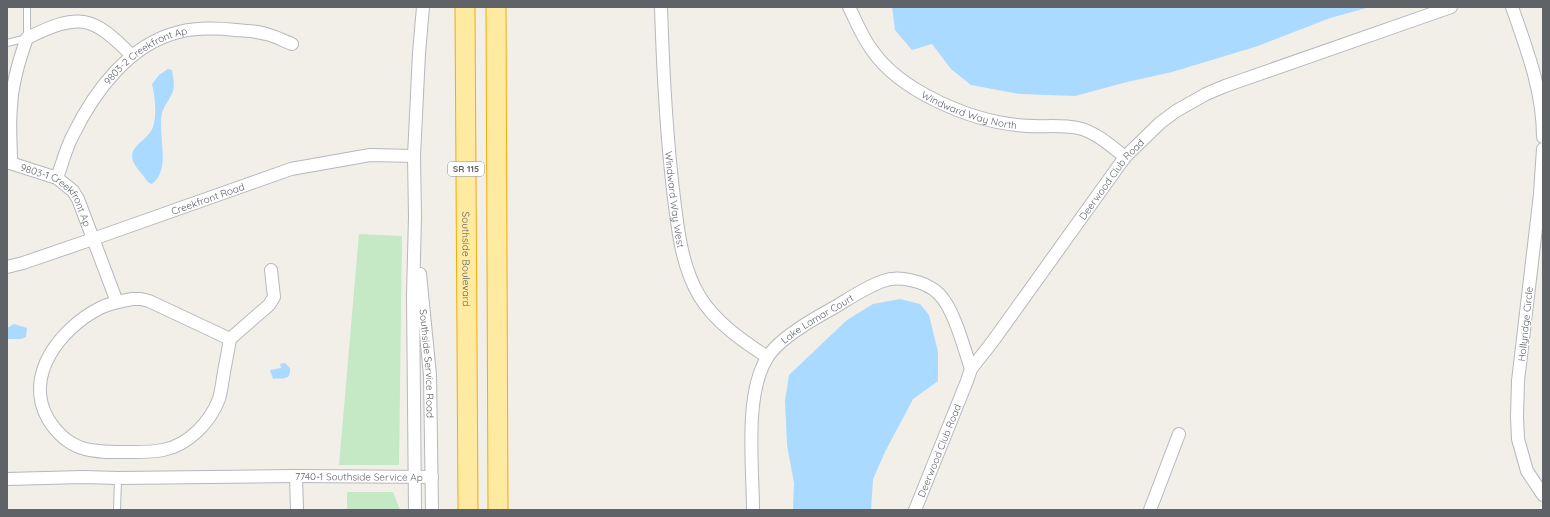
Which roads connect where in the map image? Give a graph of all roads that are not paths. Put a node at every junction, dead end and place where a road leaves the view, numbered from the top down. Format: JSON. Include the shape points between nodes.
{"nodes":[{"id":1,"x":27,"y":7,"type":"edge"},
{"id":2,"x":423,"y":7,"type":"edge"},
{"id":3,"x":465,"y":7,"type":"edge"},
{"id":4,"x":496,"y":7,"type":"edge"},
{"id":5,"x":661,"y":7,"type":"edge"},
{"id":6,"x":849,"y":7,"type":"edge"},
{"id":7,"x":1451,"y":7,"type":"edge"},
{"id":8,"x":1512,"y":7,"type":"edge"},
{"id":9,"x":27,"y":38,"type":"junction"},
{"id":10,"x":7,"y":43,"type":"edge"},
{"id":11,"x":292,"y":44,"type":"dead end"},
{"id":12,"x":132,"y":56,"type":"junction"},
{"id":13,"x":9,"y":134,"type":"edge"},
{"id":14,"x":1543,"y":137,"type":"edge"},
{"id":15,"x":1543,"y":149,"type":"edge"},
{"id":16,"x":414,"y":156,"type":"junction"},
{"id":17,"x":1125,"y":157,"type":"junction"},
{"id":18,"x":9,"y":162,"type":"edge"},
{"id":19,"x":57,"y":178,"type":"junction"},
{"id":20,"x":415,"y":217,"type":"junction"},
{"id":21,"x":93,"y":239,"type":"junction"},
{"id":22,"x":7,"y":267,"type":"edge"},
{"id":23,"x":271,"y":270,"type":"dead end"},
{"id":24,"x":117,"y":302,"type":"junction"},
{"id":25,"x":230,"y":339,"type":"junction"},
{"id":26,"x":767,"y":357,"type":"junction"},
{"id":27,"x":971,"y":369,"type":"junction"},
{"id":28,"x":1179,"y":434,"type":"dead end"},
{"id":29,"x":296,"y":476,"type":"junction"},
{"id":30,"x":414,"y":476,"type":"junction"},
{"id":31,"x":432,"y":477,"type":"junction"},
{"id":32,"x":118,"y":478,"type":"junction"},
{"id":33,"x":7,"y":479,"type":"edge"},
{"id":34,"x":1543,"y":495,"type":"edge"},
{"id":35,"x":117,"y":510,"type":"edge"},
{"id":36,"x":297,"y":510,"type":"edge"},
{"id":37,"x":415,"y":510,"type":"edge"},
{"id":38,"x":432,"y":510,"type":"edge"},
{"id":39,"x":468,"y":510,"type":"edge"},
{"id":40,"x":498,"y":510,"type":"edge"},
{"id":41,"x":753,"y":510,"type":"edge"},
{"id":42,"x":915,"y":510,"type":"edge"},
{"id":43,"x":1150,"y":510,"type":"edge"}],
"edges":[{"from":1,"to":9,"type":"lane"},
{"from":2,"to":16,"type":"street","name":"Southside Service Road"},
{"from":3,"to":39,"type":"highway","name":"Southside Boulevard","number":"SR 115"},
{"from":4,"to":40,"type":"highway","number":"SR 115"},
{"from":5,"to":26,"type":"street","name":"Windward Way West","via":[[668,149],[684,260],[700,297],[719,322]]},
{"from":6,"to":17,"type":"street","name":"Windward Way North","via":[[871,50],[883,64],[923,94],[948,106],[994,121],[1022,126],[1079,128],[1095,135]]},
{"from":7,"to":17,"type":"street","name":"Deerwood Club Road","via":[[1212,92],[1160,123]]},
{"from":8,"to":14,"type":"street","via":[[1535,75],[1543,116]]},
{"from":9,"to":10,"type":"lane"},
{"from":9,"to":12,"type":"street","via":[[50,26],[79,20],[102,28]]},
{"from":9,"to":13,"type":"street","via":[[13,90]]},
{"from":11,"to":12,"type":"street","name":"9803-2 Creekfront Ap","via":[[266,34],[198,28],[166,36]]},
{"from":12,"to":19,"type":"street","name":"9803-2 Creekfront Ap","via":[[85,112],[72,136]]},
{"from":13,"to":18,"type":"street"},
{"from":15,"to":34,"type":"street","name":"Hollyridge Circle","via":[[1518,381],[1517,417],[1518,439],[1527,471]]},
{"from":16,"to":20,"type":"street","name":"Southside Service Road"},
{"from":16,"to":21,"type":"street","name":"Creekfront Road","via":[[370,156],[291,169]]},
{"from":17,"to":27,"type":"street","name":"Deerwood Club Road"},
{"from":18,"to":19,"type":"street","name":"9803-1 Creekfront Ap"},
{"from":19,"to":21,"type":"street","name":"9803-1 Creekfront Ap","via":[[73,191],[78,199]]},
{"from":20,"to":30,"type":"street","name":"Southside Service Road"},
{"from":20,"to":31,"type":"street","name":"Southside Service Road","via":[[430,375]]},
{"from":21,"to":22,"type":"street","name":"Creekfront Road"},
{"from":21,"to":24,"type":"street","name":"9803-1 Creekfront Ap"},
{"from":23,"to":25,"type":"street","via":[[274,297],[269,305]]},
{"from":24,"to":25,"type":"street","via":[[132,299],[150,301]]},
{"from":24,"to":25,"type":"street","via":[[100,308],[70,329],[55,347],[42,371],[40,393],[46,415],[57,432],[70,443],[83,448],[146,452],[163,450],[184,442],[212,415],[220,397]]},
{"from":26,"to":27,"type":"street","name":"Lake Lamar Court","via":[[786,338],[820,315],[871,286],[884,281],[904,279],[918,281],[939,294],[954,319]]},
{"from":26,"to":41,"type":"street","name":"Lake Lamar Court","via":[[753,402]]},
{"from":27,"to":42,"type":"street","name":"Deerwood Club Road"},
{"from":28,"to":43,"type":"street"},
{"from":29,"to":30,"type":"street","name":"7740-1 Southside Service Ap"},
{"from":29,"to":32,"type":"street"},
{"from":29,"to":36,"type":"street","name":"7740-1 Southside Service Ap"},
{"from":30,"to":31,"type":"street","name":"7740-1 Southside Service Ap"},
{"from":30,"to":37,"type":"street","name":"Southside Service Road"},
{"from":31,"to":38,"type":"street","name":"Southside Service Road"},
{"from":32,"to":33,"type":"street"},
{"from":32,"to":35,"type":"lane"}]}
